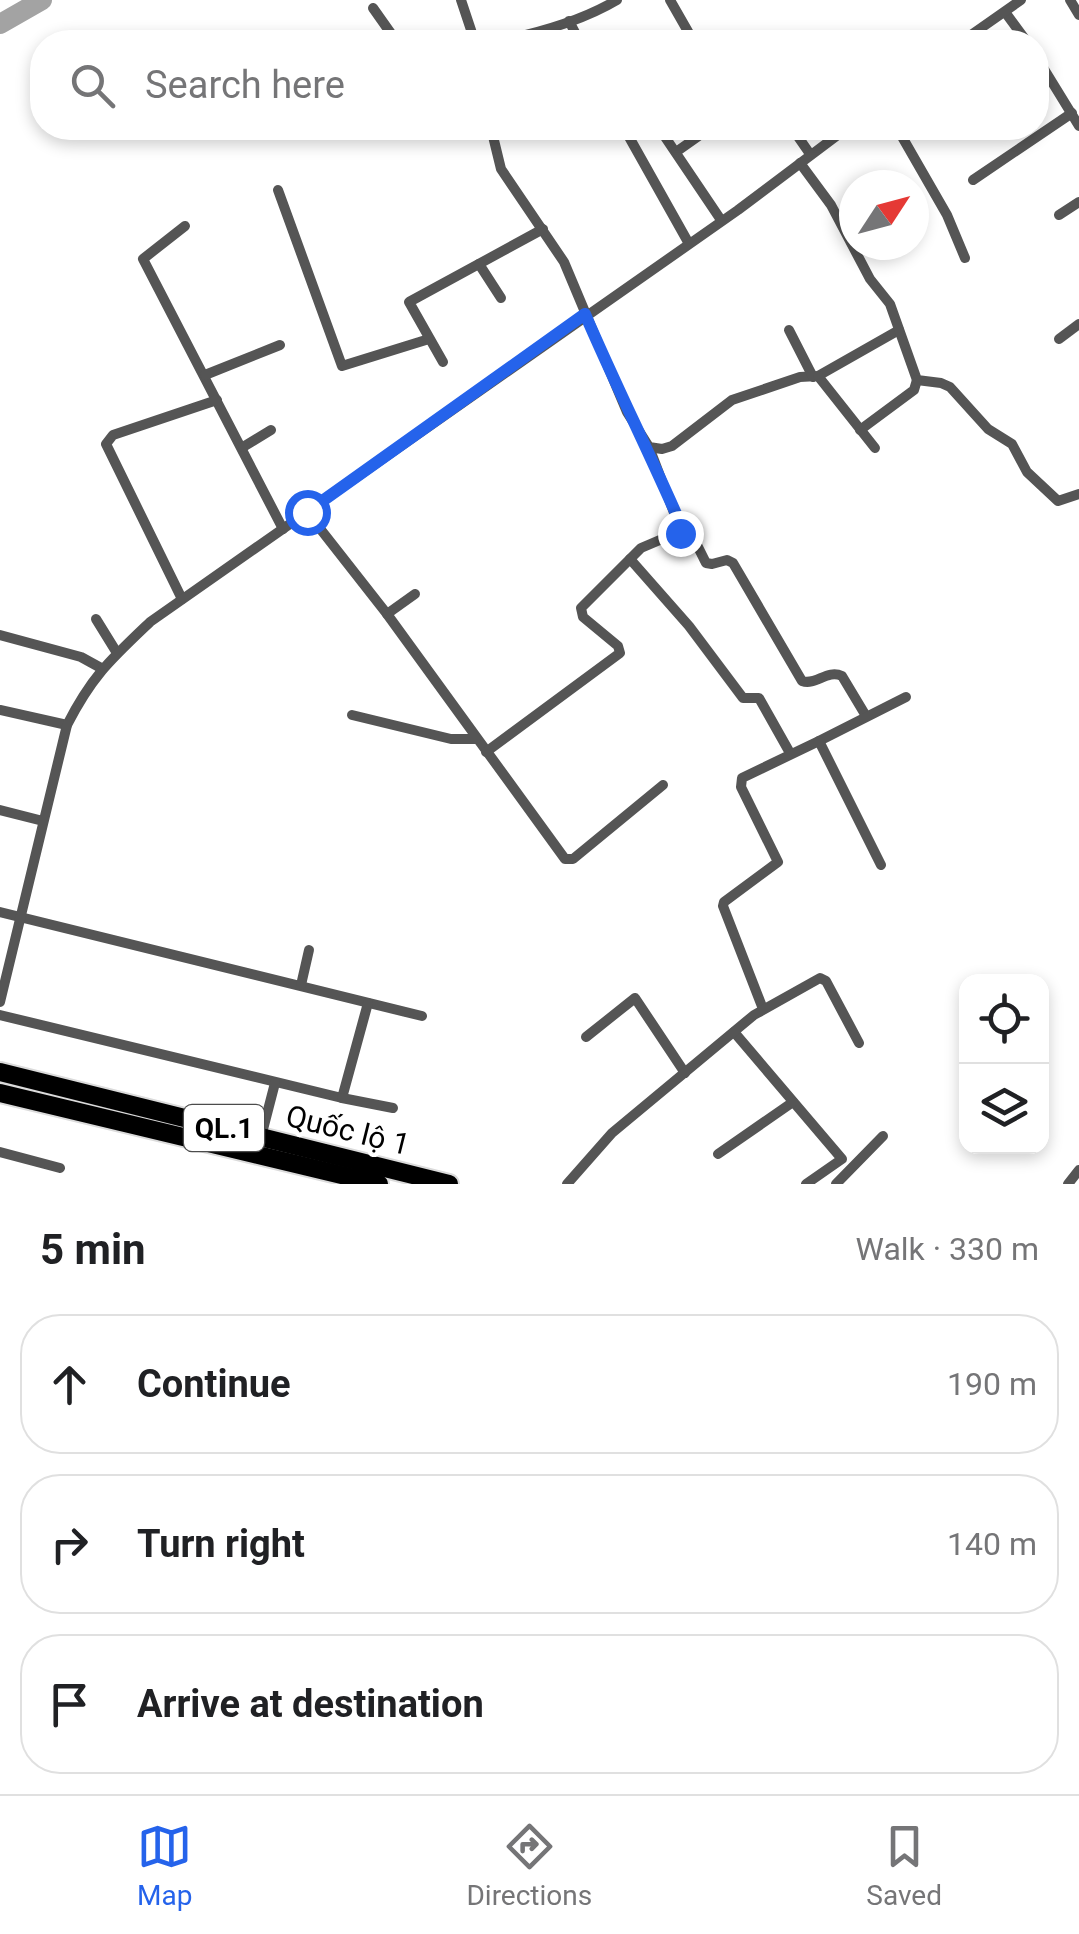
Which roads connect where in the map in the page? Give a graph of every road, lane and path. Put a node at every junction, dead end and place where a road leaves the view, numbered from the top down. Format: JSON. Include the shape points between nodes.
{"nodes":[{"id":1,"x":461,"y":0,"type":"edge"},
{"id":2,"x":617,"y":0,"type":"edge"},
{"id":3,"x":670,"y":0,"type":"edge"},
{"id":4,"x":1021,"y":0,"type":"edge"},
{"id":5,"x":1070,"y":0,"type":"edge"},
{"id":6,"x":372,"y":8,"type":"dead end"},
{"id":7,"x":1005,"y":12,"type":"junction"},
{"id":8,"x":1079,"y":15,"type":"edge"},
{"id":9,"x":569,"y":22,"type":"junction"},
{"id":10,"x":388,"y":30,"type":"edge"},
{"id":11,"x":471,"y":30,"type":"edge"},
{"id":12,"x":544,"y":30,"type":"edge"},
{"id":13,"x":573,"y":30,"type":"edge"},
{"id":14,"x":687,"y":30,"type":"edge"},
{"id":15,"x":979,"y":30,"type":"edge"},
{"id":16,"x":1018,"y":30,"type":"edge"},
{"id":17,"x":1049,"y":77,"type":"edge"},
{"id":18,"x":1072,"y":113,"type":"junction"},
{"id":19,"x":1079,"y":126,"type":"edge"},
{"id":20,"x":1049,"y":129,"type":"edge"},
{"id":21,"x":494,"y":140,"type":"edge"},
{"id":22,"x":631,"y":140,"type":"edge"},
{"id":23,"x":668,"y":140,"type":"edge"},
{"id":24,"x":693,"y":140,"type":"edge"},
{"id":25,"x":800,"y":140,"type":"edge"},
{"id":26,"x":830,"y":140,"type":"edge"},
{"id":27,"x":904,"y":140,"type":"edge"},
{"id":28,"x":1032,"y":140,"type":"edge"},
{"id":29,"x":676,"y":152,"type":"junction"},
{"id":30,"x":810,"y":154,"type":"junction"},
{"id":31,"x":800,"y":162,"type":"junction"},
{"id":32,"x":973,"y":180,"type":"dead end"},
{"id":33,"x":278,"y":190,"type":"dead end"},
{"id":34,"x":1079,"y":202,"type":"edge"},
{"id":35,"x":1059,"y":215,"type":"dead end"},
{"id":36,"x":721,"y":220,"type":"junction"},
{"id":37,"x":185,"y":226,"type":"dead end"},
{"id":38,"x":543,"y":229,"type":"junction"},
{"id":39,"x":688,"y":242,"type":"junction"},
{"id":40,"x":965,"y":258,"type":"dead end"},
{"id":41,"x":479,"y":264,"type":"junction"},
{"id":42,"x":501,"y":298,"type":"dead end"},
{"id":43,"x":585,"y":314,"type":"junction"},
{"id":44,"x":1079,"y":324,"type":"edge"},
{"id":45,"x":789,"y":330,"type":"dead end"},
{"id":46,"x":899,"y":330,"type":"junction"},
{"id":47,"x":429,"y":339,"type":"junction"},
{"id":48,"x":1059,"y":339,"type":"dead end"},
{"id":49,"x":280,"y":344,"type":"dead end"},
{"id":50,"x":443,"y":362,"type":"dead end"},
{"id":51,"x":205,"y":376,"type":"junction"},
{"id":52,"x":816,"y":377,"type":"junction"},
{"id":53,"x":918,"y":380,"type":"junction"},
{"id":54,"x":216,"y":400,"type":"junction"},
{"id":55,"x":271,"y":430,"type":"dead end"},
{"id":56,"x":860,"y":430,"type":"junction"},
{"id":57,"x":243,"y":447,"type":"junction"},
{"id":58,"x":649,"y":447,"type":"junction"},
{"id":59,"x":875,"y":448,"type":"dead end"},
{"id":60,"x":1079,"y":494,"type":"edge"},
{"id":61,"x":307,"y":512,"type":"junction"},
{"id":62,"x":283,"y":529,"type":"junction"},
{"id":63,"x":682,"y":531,"type":"junction"},
{"id":64,"x":630,"y":560,"type":"junction"},
{"id":65,"x":415,"y":594,"type":"dead end"},
{"id":66,"x":182,"y":599,"type":"junction"},
{"id":67,"x":386,"y":614,"type":"junction"},
{"id":68,"x":96,"y":620,"type":"dead end"},
{"id":69,"x":0,"y":636,"type":"edge"},
{"id":70,"x":117,"y":653,"type":"junction"},
{"id":71,"x":101,"y":668,"type":"junction"},
{"id":72,"x":906,"y":697,"type":"dead end"},
{"id":73,"x":0,"y":710,"type":"edge"},
{"id":74,"x":352,"y":716,"type":"dead end"},
{"id":75,"x":866,"y":716,"type":"junction"},
{"id":76,"x":67,"y":726,"type":"junction"},
{"id":77,"x":476,"y":739,"type":"junction"},
{"id":78,"x":819,"y":741,"type":"junction"},
{"id":79,"x":486,"y":752,"type":"junction"},
{"id":80,"x":790,"y":753,"type":"junction"},
{"id":81,"x":663,"y":785,"type":"dead end"},
{"id":82,"x":0,"y":810,"type":"edge"},
{"id":83,"x":42,"y":821,"type":"junction"},
{"id":84,"x":881,"y":865,"type":"dead end"},
{"id":85,"x":0,"y":912,"type":"edge"},
{"id":86,"x":20,"y":917,"type":"junction"},
{"id":87,"x":309,"y":950,"type":"dead end"},
{"id":88,"x":301,"y":984,"type":"junction"},
{"id":89,"x":0,"y":1002,"type":"edge"},
{"id":90,"x":368,"y":1003,"type":"junction"},
{"id":91,"x":763,"y":1009,"type":"junction"},
{"id":92,"x":0,"y":1015,"type":"edge"},
{"id":93,"x":422,"y":1016,"type":"dead end"},
{"id":94,"x":734,"y":1032,"type":"junction"},
{"id":95,"x":586,"y":1037,"type":"dead end"},
{"id":96,"x":859,"y":1044,"type":"dead end"},
{"id":97,"x":0,"y":1072,"type":"edge"},
{"id":98,"x":685,"y":1073,"type":"junction"},
{"id":99,"x":275,"y":1083,"type":"junction"},
{"id":100,"x":0,"y":1092,"type":"edge"},
{"id":101,"x":342,"y":1098,"type":"junction"},
{"id":102,"x":792,"y":1102,"type":"junction"},
{"id":103,"x":393,"y":1108,"type":"dead end"},
{"id":104,"x":883,"y":1136,"type":"dead end"},
{"id":105,"x":261,"y":1137,"type":"junction"},
{"id":106,"x":0,"y":1152,"type":"edge"},
{"id":107,"x":718,"y":1154,"type":"dead end"},
{"id":108,"x":60,"y":1168,"type":"dead end"},
{"id":109,"x":1079,"y":1170,"type":"edge"},
{"id":110,"x":379,"y":1184,"type":"edge"},
{"id":111,"x":449,"y":1184,"type":"edge"},
{"id":112,"x":567,"y":1184,"type":"edge"},
{"id":113,"x":806,"y":1184,"type":"edge"},
{"id":114,"x":836,"y":1184,"type":"edge"},
{"id":115,"x":1068,"y":1184,"type":"edge"}],
"edges":[{"from":1,"to":11,"type":"street"},
{"from":2,"to":9,"type":"street"},
{"from":3,"to":14,"type":"street"},
{"from":4,"to":7,"type":"street"},
{"from":5,"to":8,"type":"street"},
{"from":6,"to":10,"type":"street"},
{"from":7,"to":15,"type":"street"},
{"from":7,"to":16,"type":"street"},
{"from":9,"to":12,"type":"street"},
{"from":9,"to":13,"type":"street"},
{"from":17,"to":18,"type":"street"},
{"from":18,"to":19,"type":"street"},
{"from":18,"to":20,"type":"street"},
{"from":21,"to":38,"type":"street","via":[[501,169]]},
{"from":22,"to":39,"type":"street"},
{"from":23,"to":29,"type":"street"},
{"from":24,"to":29,"type":"street"},
{"from":25,"to":30,"type":"street"},
{"from":26,"to":30,"type":"street"},
{"from":27,"to":40,"type":"street"},
{"from":28,"to":32,"type":"street"},
{"from":29,"to":36,"type":"street"},
{"from":30,"to":31,"type":"street"},
{"from":31,"to":36,"type":"street"},
{"from":31,"to":46,"type":"street","via":[[890,304]]},
{"from":33,"to":47,"type":"street","via":[[342,366]]},
{"from":34,"to":35,"type":"street"},
{"from":36,"to":39,"type":"street"},
{"from":37,"to":51,"type":"street","via":[[143,259]]},
{"from":38,"to":41,"type":"street"},
{"from":38,"to":43,"type":"street"},
{"from":39,"to":43,"type":"street"},
{"from":41,"to":42,"type":"street"},
{"from":41,"to":47,"type":"street","via":[[410,302]]},
{"from":43,"to":58,"type":"street"},
{"from":43,"to":61,"type":"street"},
{"from":44,"to":48,"type":"street"},
{"from":45,"to":52,"type":"street"},
{"from":46,"to":52,"type":"street"},
{"from":46,"to":53,"type":"street"},
{"from":47,"to":50,"type":"street"},
{"from":49,"to":51,"type":"street"},
{"from":51,"to":54,"type":"street"},
{"from":52,"to":56,"type":"street"},
{"from":52,"to":58,"type":"street","via":[[732,400],[676,444]]},
{"from":53,"to":56,"type":"street"},
{"from":53,"to":60,"type":"street","via":[[950,387],[988,429],[1012,444],[1027,472],[1058,501]]},
{"from":54,"to":57,"type":"street"},
{"from":54,"to":66,"type":"street","via":[[106,444]]},
{"from":55,"to":57,"type":"street"},
{"from":56,"to":59,"type":"street"},
{"from":57,"to":62,"type":"street"},
{"from":58,"to":63,"type":"street"},
{"from":61,"to":62,"type":"street"},
{"from":61,"to":67,"type":"street"},
{"from":62,"to":66,"type":"street"},
{"from":63,"to":64,"type":"street","via":[[645,545]]},
{"from":63,"to":75,"type":"street","via":[[706,563],[733,563],[800,678],[810,684],[842,676]]},
{"from":64,"to":79,"type":"street","via":[[581,608],[587,622],[618,646],[617,658]]},
{"from":64,"to":80,"type":"street","via":[[743,698],[761,700]]},
{"from":65,"to":67,"type":"street"},
{"from":66,"to":70,"type":"street"},
{"from":67,"to":77,"type":"street"},
{"from":68,"to":70,"type":"street"},
{"from":69,"to":71,"type":"street"},
{"from":70,"to":71,"type":"street"},
{"from":71,"to":76,"type":"street"},
{"from":72,"to":75,"type":"street"},
{"from":73,"to":76,"type":"street"},
{"from":74,"to":77,"type":"street","via":[[451,740]]},
{"from":75,"to":78,"type":"street"},
{"from":76,"to":83,"type":"street"},
{"from":77,"to":79,"type":"street"},
{"from":78,"to":80,"type":"street"},
{"from":78,"to":84,"type":"street"},
{"from":79,"to":81,"type":"street","via":[[569,860]]},
{"from":80,"to":91,"type":"street","via":[[740,782],[777,866],[723,904]]},
{"from":82,"to":83,"type":"street"},
{"from":83,"to":86,"type":"street"},
{"from":85,"to":86,"type":"street"},
{"from":86,"to":88,"type":"street"},
{"from":86,"to":89,"type":"street"},
{"from":87,"to":88,"type":"street"},
{"from":88,"to":90,"type":"street"},
{"from":90,"to":93,"type":"street"},
{"from":90,"to":101,"type":"street"},
{"from":91,"to":94,"type":"street"},
{"from":91,"to":96,"type":"street","via":[[822,978]]},
{"from":92,"to":99,"type":"street"},
{"from":94,"to":98,"type":"street"},
{"from":94,"to":102,"type":"street"},
{"from":95,"to":98,"type":"street","via":[[634,998]]},
{"from":97,"to":105,"type":"highway","name":"Quốc lộ 1","number":"QL.1"},
{"from":98,"to":112,"type":"street","via":[[612,1133]]},
{"from":99,"to":101,"type":"street"},
{"from":99,"to":105,"type":"street"},
{"from":100,"to":110,"type":"highway","name":"Quốc lộ 1","number":"QL.1"},
{"from":101,"to":103,"type":"street"},
{"from":102,"to":107,"type":"street"},
{"from":102,"to":113,"type":"street","via":[[842,1158]]},
{"from":104,"to":114,"type":"street"},
{"from":105,"to":111,"type":"highway","name":"Quốc lộ 1","number":"QL.1"},
{"from":106,"to":108,"type":"street"},
{"from":109,"to":115,"type":"street"}]}
